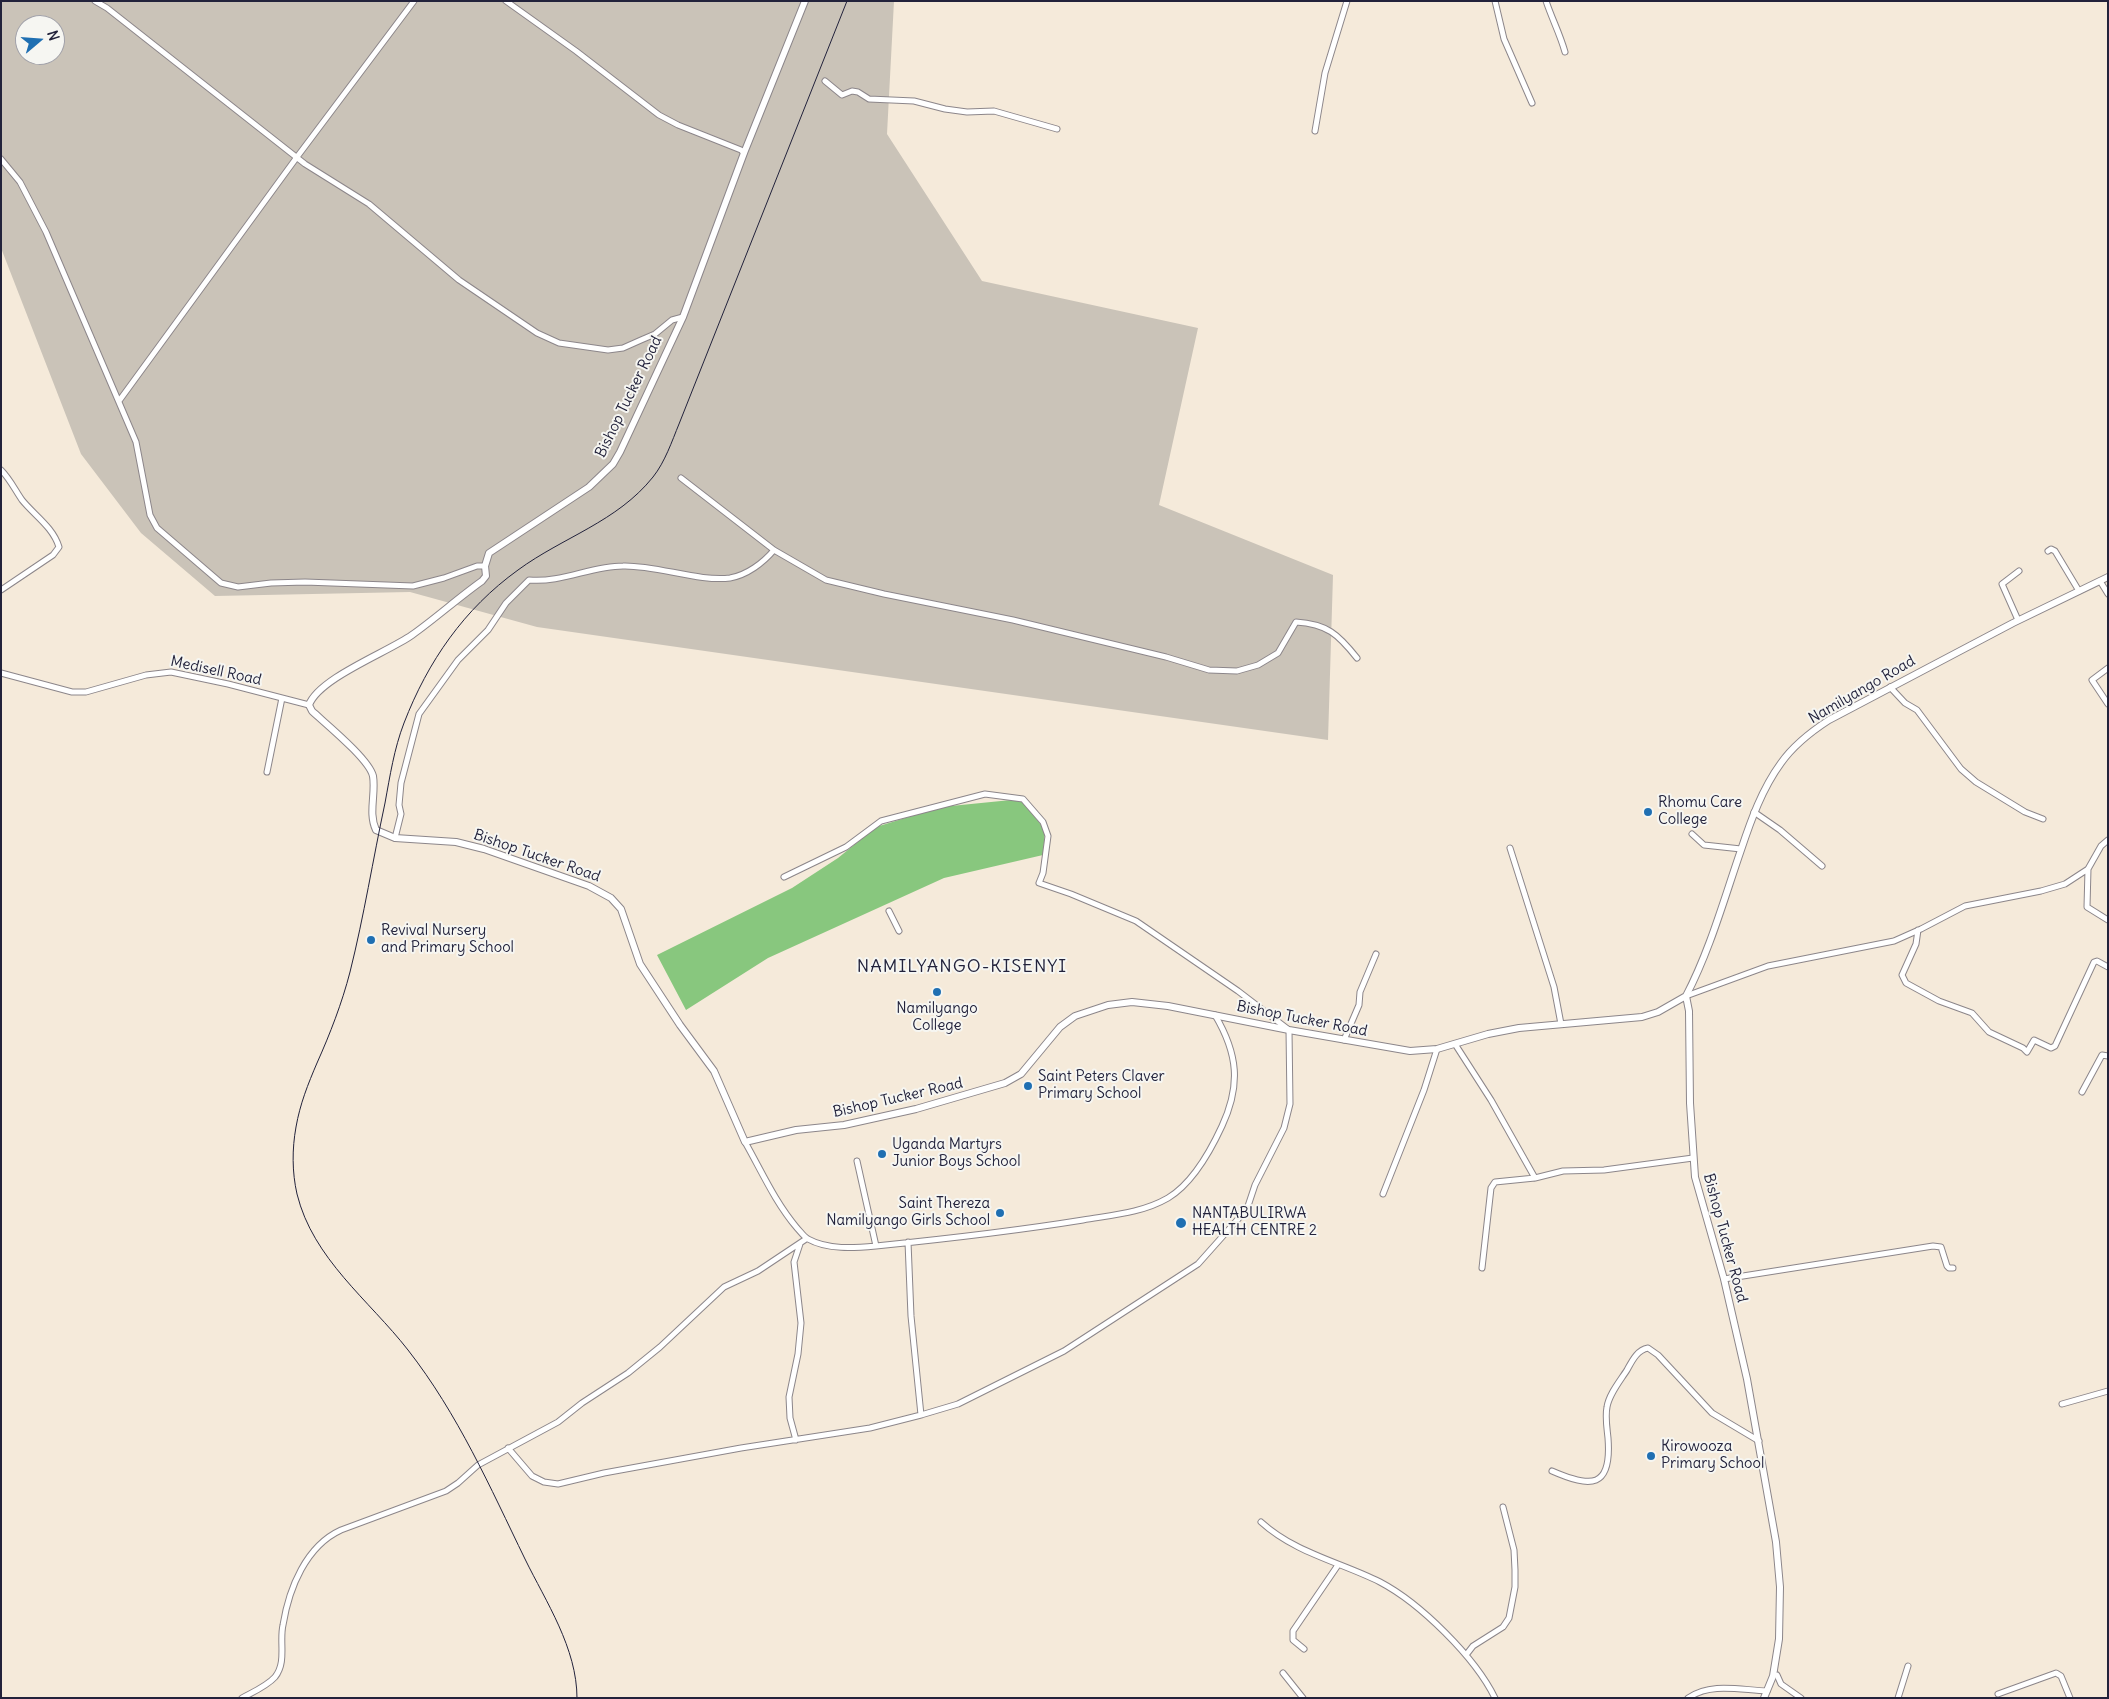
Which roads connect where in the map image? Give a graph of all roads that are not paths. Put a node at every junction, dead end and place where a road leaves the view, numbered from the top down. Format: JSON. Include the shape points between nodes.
{"nodes":[{"id":1,"x":95,"y":1,"type":"edge"},
{"id":2,"x":414,"y":1,"type":"edge"},
{"id":3,"x":506,"y":1,"type":"edge"},
{"id":4,"x":805,"y":1,"type":"edge"},
{"id":5,"x":1347,"y":1,"type":"edge"},
{"id":6,"x":1495,"y":1,"type":"edge"},
{"id":7,"x":1546,"y":1,"type":"edge"},
{"id":8,"x":1565,"y":52,"type":"dead end"},
{"id":9,"x":825,"y":81,"type":"dead end"},
{"id":10,"x":1532,"y":103,"type":"dead end"},
{"id":11,"x":1057,"y":129,"type":"dead end"},
{"id":12,"x":1315,"y":131,"type":"dead end"},
{"id":13,"x":744,"y":153,"type":"junction"},
{"id":14,"x":297,"y":157,"type":"junction"},
{"id":15,"x":1,"y":159,"type":"edge"},
{"id":16,"x":683,"y":317,"type":"junction"},
{"id":17,"x":119,"y":401,"type":"junction"},
{"id":18,"x":1,"y":470,"type":"edge"},
{"id":19,"x":681,"y":478,"type":"dead end"},
{"id":20,"x":774,"y":550,"type":"junction"},
{"id":21,"x":2048,"y":551,"type":"dead end"},
{"id":22,"x":485,"y":566,"type":"junction"},
{"id":23,"x":2019,"y":572,"type":"dead end"},
{"id":24,"x":2108,"y":577,"type":"edge"},
{"id":25,"x":2100,"y":581,"type":"junction"},
{"id":26,"x":1,"y":590,"type":"edge"},
{"id":27,"x":2079,"y":591,"type":"junction"},
{"id":28,"x":2108,"y":594,"type":"edge"},
{"id":29,"x":2018,"y":620,"type":"junction"},
{"id":30,"x":1357,"y":658,"type":"dead end"},
{"id":31,"x":2108,"y":668,"type":"edge"},
{"id":32,"x":1,"y":673,"type":"edge"},
{"id":33,"x":1890,"y":687,"type":"junction"},
{"id":34,"x":282,"y":698,"type":"junction"},
{"id":35,"x":2108,"y":704,"type":"edge"},
{"id":36,"x":309,"y":705,"type":"junction"},
{"id":37,"x":267,"y":772,"type":"dead end"},
{"id":38,"x":1754,"y":812,"type":"junction"},
{"id":39,"x":2042,"y":819,"type":"dead end"},
{"id":40,"x":1692,"y":834,"type":"dead end"},
{"id":41,"x":395,"y":838,"type":"junction"},
{"id":42,"x":2108,"y":840,"type":"edge"},
{"id":43,"x":1510,"y":848,"type":"dead end"},
{"id":44,"x":1741,"y":850,"type":"junction"},
{"id":45,"x":1822,"y":866,"type":"dead end"},
{"id":46,"x":2088,"y":869,"type":"junction"},
{"id":47,"x":784,"y":877,"type":"dead end"},
{"id":48,"x":889,"y":911,"type":"dead end"},
{"id":49,"x":2108,"y":920,"type":"edge"},
{"id":50,"x":1918,"y":930,"type":"junction"},
{"id":51,"x":899,"y":931,"type":"dead end"},
{"id":52,"x":1376,"y":954,"type":"dead end"},
{"id":53,"x":2108,"y":967,"type":"edge"},
{"id":54,"x":1686,"y":996,"type":"junction"},
{"id":55,"x":1215,"y":1014,"type":"junction"},
{"id":56,"x":1561,"y":1024,"type":"junction"},
{"id":57,"x":1288,"y":1030,"type":"junction"},
{"id":58,"x":1344,"y":1040,"type":"junction"},
{"id":59,"x":1455,"y":1044,"type":"junction"},
{"id":60,"x":1437,"y":1049,"type":"junction"},
{"id":61,"x":2108,"y":1056,"type":"edge"},
{"id":62,"x":2082,"y":1092,"type":"dead end"},
{"id":63,"x":745,"y":1142,"type":"junction"},
{"id":64,"x":1693,"y":1158,"type":"junction"},
{"id":65,"x":857,"y":1161,"type":"dead end"},
{"id":66,"x":1534,"y":1178,"type":"junction"},
{"id":67,"x":1383,"y":1194,"type":"dead end"},
{"id":68,"x":806,"y":1239,"type":"junction"},
{"id":69,"x":908,"y":1242,"type":"junction"},
{"id":70,"x":800,"y":1244,"type":"junction"},
{"id":71,"x":876,"y":1246,"type":"junction"},
{"id":72,"x":1482,"y":1268,"type":"dead end"},
{"id":73,"x":1953,"y":1268,"type":"dead end"},
{"id":74,"x":1724,"y":1280,"type":"junction"},
{"id":75,"x":2108,"y":1391,"type":"edge"},
{"id":76,"x":2062,"y":1404,"type":"dead end"},
{"id":77,"x":921,"y":1416,"type":"junction"},
{"id":78,"x":796,"y":1440,"type":"junction"},
{"id":79,"x":1759,"y":1441,"type":"junction"},
{"id":80,"x":508,"y":1448,"type":"junction"},
{"id":81,"x":1552,"y":1472,"type":"dead end"},
{"id":82,"x":1503,"y":1507,"type":"dead end"},
{"id":83,"x":1261,"y":1522,"type":"dead end"},
{"id":84,"x":1338,"y":1565,"type":"junction"},
{"id":85,"x":1304,"y":1649,"type":"dead end"},
{"id":86,"x":1466,"y":1656,"type":"junction"},
{"id":87,"x":1908,"y":1666,"type":"dead end"},
{"id":88,"x":1283,"y":1673,"type":"dead end"},
{"id":89,"x":1777,"y":1675,"type":"dead end"},
{"id":90,"x":1767,"y":1691,"type":"junction"},
{"id":91,"x":1998,"y":1694,"type":"dead end"},
{"id":92,"x":242,"y":1698,"type":"edge"},
{"id":93,"x":1303,"y":1698,"type":"edge"},
{"id":94,"x":1495,"y":1698,"type":"edge"},
{"id":95,"x":1688,"y":1698,"type":"edge"},
{"id":96,"x":1764,"y":1698,"type":"edge"},
{"id":97,"x":1802,"y":1698,"type":"edge"},
{"id":98,"x":1898,"y":1698,"type":"edge"},
{"id":99,"x":2070,"y":1698,"type":"edge"}],
"edges":[{"from":1,"to":14,"type":"street"},
{"from":2,"to":14,"type":"street"},
{"from":3,"to":13,"type":"street","via":[[659,115]]},
{"from":4,"to":13,"type":"main road","name":"Bishop Tucker Road"},
{"from":5,"to":12,"type":"street","via":[[1325,73]]},
{"from":6,"to":10,"type":"street","via":[[1507,46]]},
{"from":7,"to":8,"type":"street"},
{"from":9,"to":11,"type":"street","via":[[842,95],[852,91],[869,100],[914,101],[945,110],[967,112],[994,111]]},
{"from":13,"to":16,"type":"main road","name":"Bishop Tucker Road"},
{"from":14,"to":16,"type":"street","via":[[370,204],[459,280],[537,333],[559,343],[608,350],[623,348]]},
{"from":14,"to":17,"type":"street"},
{"from":15,"to":17,"type":"street","via":[[20,182],[46,232]]},
{"from":16,"to":22,"type":"main road","name":"Bishop Tucker Road","via":[[612,464],[589,487],[489,553]]},
{"from":17,"to":22,"type":"street","via":[[136,442],[145,498],[157,528],[221,583],[238,587],[305,582],[413,586]]},
{"from":18,"to":26,"type":"street","via":[[59,547],[53,556]]},
{"from":19,"to":20,"type":"street"},
{"from":20,"to":30,"type":"street","via":[[826,580],[1013,620],[1209,670],[1237,671],[1258,665],[1278,653],[1296,622],[1312,623],[1340,637]]},
{"from":20,"to":41,"type":"street","via":[[764,561],[732,578],[717,579],[621,566],[545,582],[529,580],[506,603],[488,630],[458,660],[419,714],[401,783],[401,814]]},
{"from":21,"to":27,"type":"street","via":[[2055,551]]},
{"from":22,"to":36,"type":"main road","name":"Bishop Tucker Road","via":[[486,576],[482,582],[411,635],[328,684]]},
{"from":23,"to":29,"type":"street","via":[[2002,584]]},
{"from":24,"to":25,"type":"main road","name":"Namilyango Road"},
{"from":25,"to":27,"type":"main road","name":"Namilyango Road"},
{"from":25,"to":28,"type":"street"},
{"from":27,"to":29,"type":"main road","name":"Namilyango Road"},
{"from":29,"to":33,"type":"main road","name":"Namilyango Road"},
{"from":31,"to":35,"type":"street","via":[[2092,680]]},
{"from":32,"to":34,"type":"street","name":"Medisell Road","via":[[72,692],[86,692],[146,675],[171,672]]},
{"from":33,"to":38,"type":"main road","name":"Namilyango Road","via":[[1829,720],[1803,740],[1781,762]]},
{"from":33,"to":39,"type":"street","via":[[1916,710],[1961,769],[1976,782]]},
{"from":34,"to":36,"type":"street","name":"Medisell Road"},
{"from":34,"to":37,"type":"street"},
{"from":36,"to":41,"type":"main road","name":"Bishop Tucker Road","via":[[369,767],[374,783],[374,825],[378,832]]},
{"from":38,"to":44,"type":"main road","name":"Namilyango Road"},
{"from":38,"to":45,"type":"street"},
{"from":40,"to":44,"type":"street","via":[[1704,846]]},
{"from":41,"to":63,"type":"main road","name":"Bishop Tucker Road","via":[[470,845],[589,886],[617,904],[640,964],[714,1071]]},
{"from":42,"to":46,"type":"street"},
{"from":43,"to":56,"type":"street","via":[[1554,986]]},
{"from":44,"to":54,"type":"main road","name":"Namilyango Road"},
{"from":46,"to":49,"type":"street","via":[[2087,907]]},
{"from":46,"to":50,"type":"street","via":[[2065,884],[1965,906]]},
{"from":47,"to":57,"type":"street","via":[[846,847],[881,821],[985,794],[1020,798],[1028,802],[1048,832],[1039,883],[1136,921],[1238,990]]},
{"from":48,"to":51,"type":"street"},
{"from":50,"to":53,"type":"street","via":[[1916,944],[1902,975],[1906,983],[1939,1001],[1975,1014],[1989,1032],[2027,1052],[2034,1040],[2051,1048],[2055,1046],[2094,962]]},
{"from":50,"to":54,"type":"street","via":[[1879,944],[1768,966]]},
{"from":52,"to":58,"type":"street"},
{"from":54,"to":56,"type":"main road","name":"Bishop Tucker Road","via":[[1642,1017]]},
{"from":54,"to":64,"type":"main road","name":"Bishop Tucker Road"},
{"from":55,"to":57,"type":"main road","name":"Bishop Tucker Road"},
{"from":55,"to":63,"type":"main road","name":"Bishop Tucker Road","via":[[1132,1002],[1092,1009],[1060,1027],[1025,1070],[1005,1083],[907,1111]]},
{"from":55,"to":69,"type":"street","via":[[1223,1028],[1236,1084],[1228,1114],[1212,1148],[1180,1189],[1168,1198],[1124,1213],[1024,1230]]},
{"from":56,"to":59,"type":"main road","name":"Bishop Tucker Road","via":[[1501,1031]]},
{"from":57,"to":58,"type":"main road","name":"Bishop Tucker Road"},
{"from":57,"to":77,"type":"street","via":[[1290,1104],[1284,1128],[1247,1208],[1198,1264],[1064,1351],[958,1404]]},
{"from":58,"to":60,"type":"main road","name":"Bishop Tucker Road","via":[[1410,1051]]},
{"from":59,"to":60,"type":"main road","name":"Bishop Tucker Road"},
{"from":59,"to":66,"type":"street","via":[[1491,1100]]},
{"from":60,"to":67,"type":"street"},
{"from":61,"to":62,"type":"street","via":[[2101,1056]]},
{"from":63,"to":68,"type":"street","via":[[780,1207]]},
{"from":64,"to":66,"type":"street","via":[[1612,1169],[1564,1171]]},
{"from":64,"to":74,"type":"main road","name":"Bishop Tucker Road","via":[[1699,1194]]},
{"from":65,"to":71,"type":"street"},
{"from":66,"to":72,"type":"street","via":[[1492,1184]]},
{"from":68,"to":70,"type":"street"},
{"from":68,"to":71,"type":"street","via":[[829,1246]]},
{"from":69,"to":71,"type":"street"},
{"from":69,"to":77,"type":"street","via":[[911,1316]]},
{"from":70,"to":78,"type":"street","via":[[794,1262],[801,1323],[789,1397]]},
{"from":70,"to":80,"type":"street","via":[[758,1271],[724,1287],[628,1373],[558,1422]]},
{"from":73,"to":74,"type":"street","via":[[1948,1268],[1943,1250],[1936,1245]]},
{"from":74,"to":79,"type":"main road","name":"Bishop Tucker Road"},
{"from":75,"to":76,"type":"street"},
{"from":77,"to":78,"type":"street"},
{"from":78,"to":80,"type":"street","via":[[551,1484],[532,1476]]},
{"from":79,"to":81,"type":"street","via":[[1712,1413],[1648,1348],[1634,1358],[1608,1402],[1609,1453],[1605,1473],[1600,1478],[1584,1482]]},
{"from":79,"to":90,"type":"main road","name":"Bishop Tucker Road","via":[[1774,1527],[1780,1587],[1779,1639]]},
{"from":80,"to":92,"type":"street","via":[[478,1465],[446,1491],[342,1530],[319,1545],[304,1564],[292,1590],[282,1626],[281,1665],[276,1677]]},
{"from":82,"to":86,"type":"street","via":[[1514,1550],[1515,1587],[1509,1618],[1503,1627],[1474,1646]]},
{"from":83,"to":84,"type":"street","via":[[1287,1542]]},
{"from":84,"to":85,"type":"street","via":[[1293,1632],[1293,1640]]},
{"from":84,"to":86,"type":"street","via":[[1381,1583],[1414,1604]]},
{"from":86,"to":94,"type":"street"},
{"from":87,"to":98,"type":"street"},
{"from":88,"to":93,"type":"street"},
{"from":89,"to":97,"type":"street","via":[[1781,1684]]},
{"from":90,"to":95,"type":"street","via":[[1710,1688]]},
{"from":90,"to":96,"type":"main road","name":"Bishop Tucker Road"},
{"from":91,"to":99,"type":"street","via":[[2056,1673],[2061,1676]]}]}
